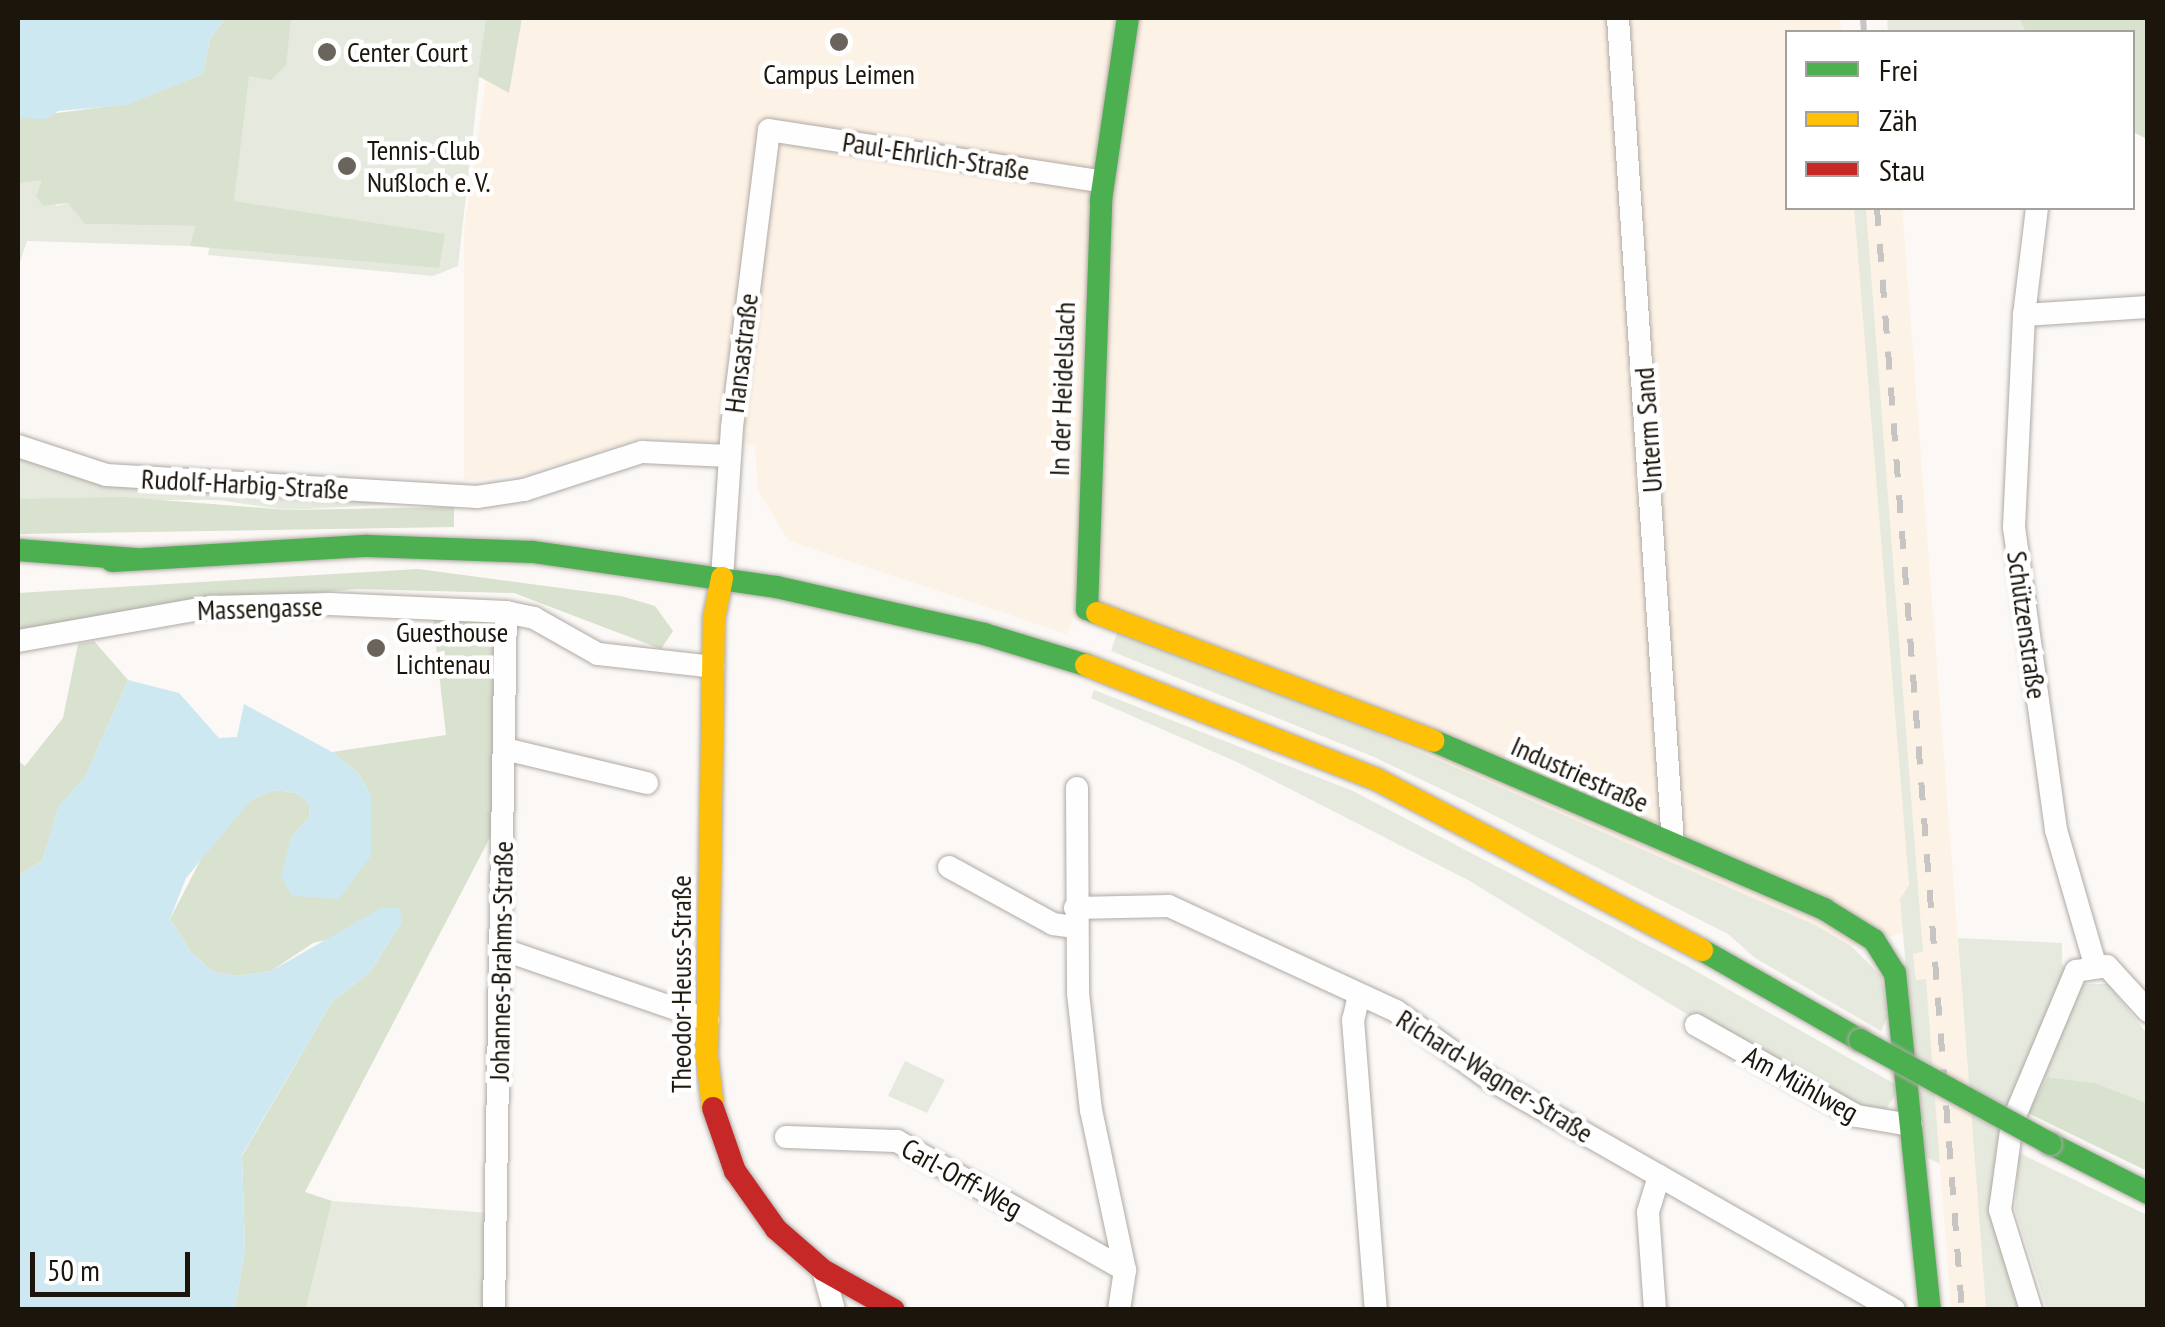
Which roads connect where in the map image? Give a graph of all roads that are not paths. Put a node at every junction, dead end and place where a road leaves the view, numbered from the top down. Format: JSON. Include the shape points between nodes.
{"nodes":[{"id":1,"x":1128,"y":18,"type":"edge"},
{"id":2,"x":1618,"y":18,"type":"edge"},
{"id":3,"x":769,"y":130,"type":"joint"},
{"id":4,"x":1103,"y":182,"type":"junction"},
{"id":5,"x":2037,"y":210,"type":"edge"},
{"id":6,"x":2148,"y":306,"type":"edge"},
{"id":7,"x":2024,"y":315,"type":"junction"},
{"id":8,"x":18,"y":446,"type":"edge"},
{"id":9,"x":729,"y":456,"type":"junction"},
{"id":10,"x":18,"y":550,"type":"edge"},
{"id":11,"x":135,"y":559,"type":"junction"},
{"id":12,"x":18,"y":568,"type":"edge"},
{"id":13,"x":722,"y":578,"type":"junction"},
{"id":14,"x":1084,"y":598,"type":"joint"},
{"id":15,"x":506,"y":612,"type":"junction"},
{"id":16,"x":18,"y":641,"type":"edge"},
{"id":17,"x":713,"y":667,"type":"junction"},
{"id":18,"x":504,"y":748,"type":"junction"},
{"id":19,"x":647,"y":783,"type":"dead end"},
{"id":20,"x":1077,"y":788,"type":"dead end"},
{"id":21,"x":1673,"y":843,"type":"junction"},
{"id":22,"x":950,"y":867,"type":"dead end"},
{"id":23,"x":1075,"y":917,"type":"junction"},
{"id":24,"x":501,"y":949,"type":"junction"},
{"id":25,"x":2095,"y":964,"type":"junction"},
{"id":26,"x":1359,"y":994,"type":"junction"},
{"id":27,"x":2148,"y":1011,"type":"edge"},
{"id":28,"x":708,"y":1020,"type":"junction"},
{"id":29,"x":1696,"y":1025,"type":"dead end"},
{"id":30,"x":1911,"y":1125,"type":"junction"},
{"id":31,"x":786,"y":1137,"type":"dead end"},
{"id":32,"x":1659,"y":1176,"type":"junction"},
{"id":33,"x":2148,"y":1193,"type":"edge"},
{"id":34,"x":823,"y":1270,"type":"junction"},
{"id":35,"x":1125,"y":1270,"type":"junction"},
{"id":36,"x":494,"y":1310,"type":"edge"},
{"id":37,"x":834,"y":1310,"type":"edge"},
{"id":38,"x":894,"y":1310,"type":"edge"},
{"id":39,"x":1119,"y":1310,"type":"edge"},
{"id":40,"x":1376,"y":1310,"type":"edge"},
{"id":41,"x":1655,"y":1310,"type":"edge"},
{"id":42,"x":1894,"y":1310,"type":"edge"},
{"id":43,"x":1930,"y":1310,"type":"edge"},
{"id":44,"x":2031,"y":1310,"type":"edge"}],
"edges":[{"from":1,"to":4,"type":"main road","name":"In der Heidelslach"},
{"from":2,"to":21,"type":"street","name":"Unterm Sand"},
{"from":3,"to":4,"type":"street","name":"Paul-Ehrlich-Straße"},
{"from":3,"to":9,"type":"street","name":"Hansastraße"},
{"from":4,"to":14,"type":"main road","name":"In der Heidelslach"},
{"from":5,"to":7,"type":"street","name":"Schützenstraße"},
{"from":6,"to":7,"type":"street"},
{"from":7,"to":25,"type":"street","name":"Schützenstraße","via":[[2014,527],[2056,830]]},
{"from":8,"to":9,"type":"street","name":"Rudolf-Harbig-Straße","via":[[106,475],[477,497],[524,490],[642,452]]},
{"from":9,"to":13,"type":"street","name":"Hansastraße"},
{"from":10,"to":11,"type":"main road"},
{"from":11,"to":12,"type":"main road"},
{"from":11,"to":13,"type":"main road","via":[[368,546],[477,548]]},
{"from":13,"to":17,"type":"main road","name":"Theodor-Heuss-Straße"},
{"from":13,"to":33,"type":"main road","bridge":true,"via":[[984,634],[1272,733],[1580,881]]},
{"from":14,"to":21,"type":"main road","name":"Industriestraße","via":[[1097,617],[1372,715],[1627,829]]},
{"from":15,"to":16,"type":"street","name":"Massengasse","via":[[216,606]]},
{"from":15,"to":17,"type":"street","name":"Massengasse","via":[[534,618],[598,654]]},
{"from":15,"to":18,"type":"street","name":"Johannes-Brahms-Straße"},
{"from":17,"to":28,"type":"main road","name":"Theodor-Heuss-Straße"},
{"from":18,"to":19,"type":"street"},
{"from":18,"to":24,"type":"street","name":"Johannes-Brahms-Straße"},
{"from":20,"to":23,"type":"street"},
{"from":21,"to":30,"type":"main road","name":"Industriestraße","via":[[1824,909],[1883,949],[1895,973]]},
{"from":22,"to":23,"type":"street","via":[[1053,924]]},
{"from":23,"to":26,"type":"street","name":"Richard-Wagner-Straße","via":[[1169,906]]},
{"from":23,"to":35,"type":"street","via":[[1086,1071]]},
{"from":24,"to":28,"type":"street"},
{"from":24,"to":36,"type":"street","name":"Johannes-Brahms-Straße"},
{"from":25,"to":27,"type":"street","via":[[2116,972]]},
{"from":25,"to":44,"type":"street","via":[[2068,981],[2002,1163],[2000,1210]]},
{"from":26,"to":32,"type":"street","name":"Richard-Wagner-Straße","via":[[1421,1024],[1491,1080]]},
{"from":26,"to":40,"type":"street","via":[[1353,1020]]},
{"from":28,"to":34,"type":"main road","name":"Theodor-Heuss-Straße","via":[[711,1100],[726,1152],[768,1220]]},
{"from":29,"to":30,"type":"street","name":"Am Mühlweg","via":[[1857,1116]]},
{"from":30,"to":43,"type":"main road","name":"Industriestraße"},
{"from":31,"to":35,"type":"street","name":"Carl-Orff-Weg","via":[[897,1141]]},
{"from":32,"to":41,"type":"street","via":[[1648,1212]]},
{"from":32,"to":42,"type":"street","name":"Richard-Wagner-Straße"},
{"from":34,"to":37,"type":"street"},
{"from":34,"to":38,"type":"main road","name":"Theodor-Heuss-Straße"},
{"from":35,"to":39,"type":"street"}]}
